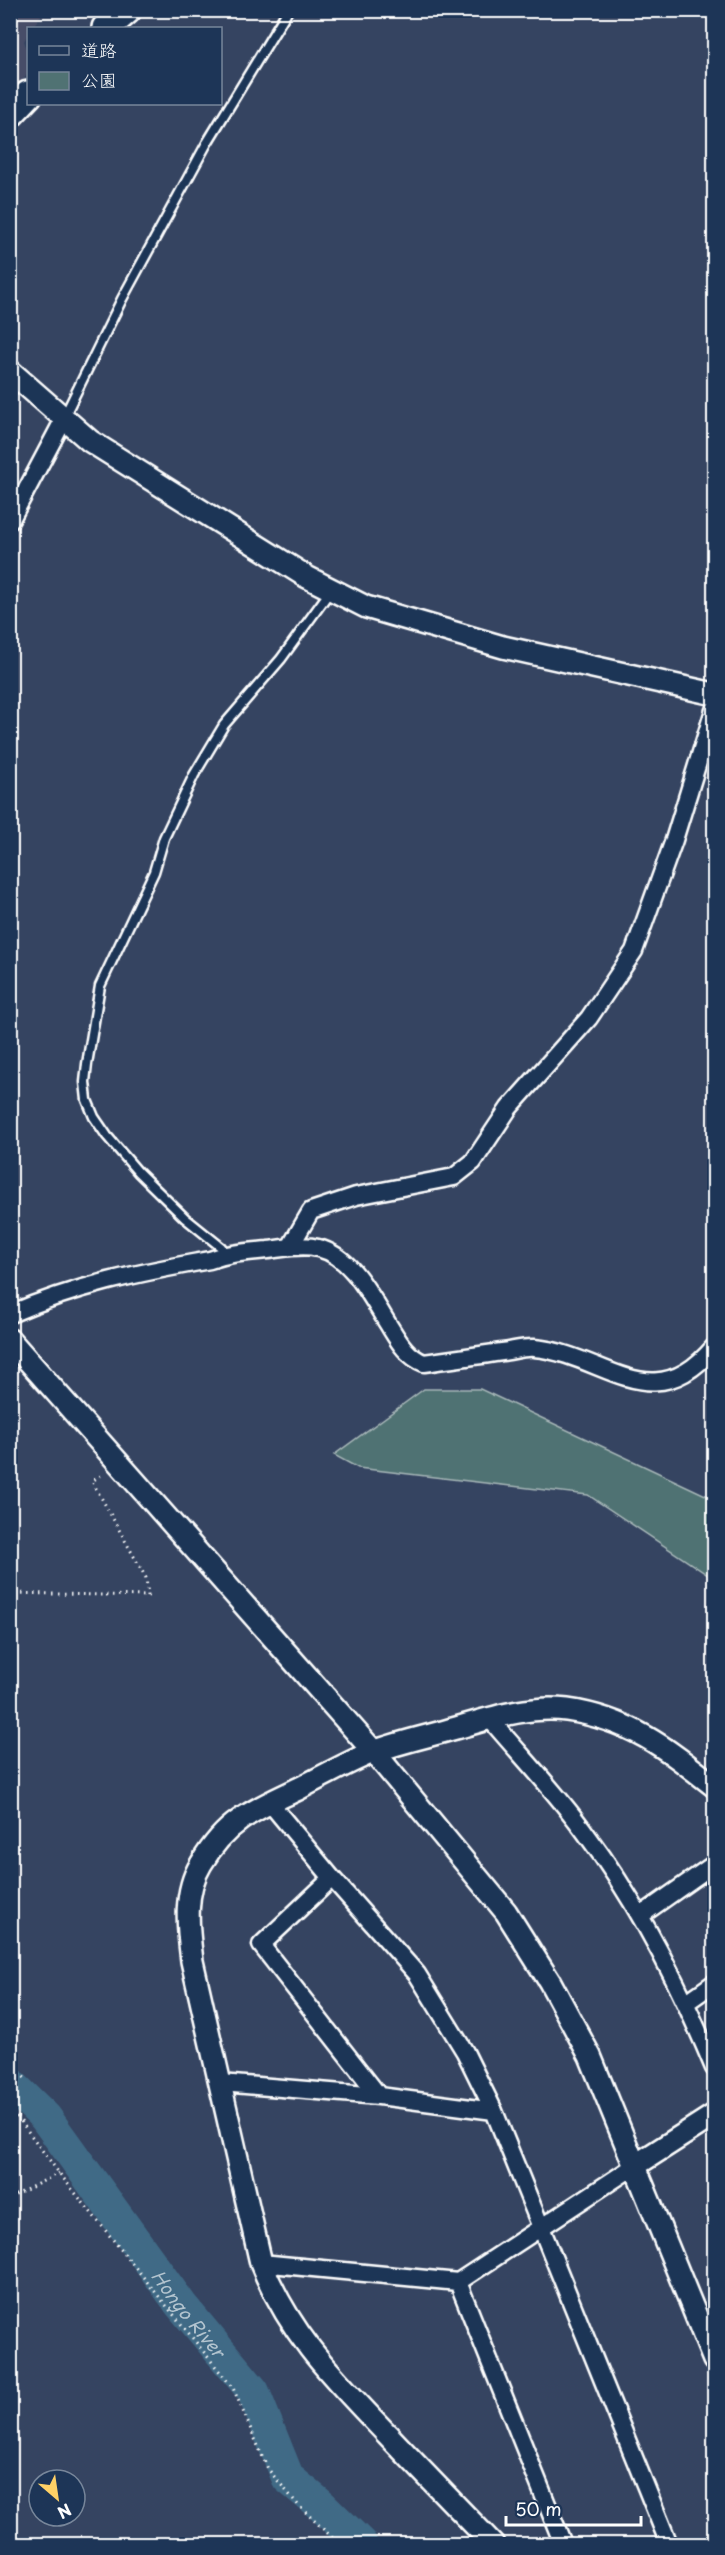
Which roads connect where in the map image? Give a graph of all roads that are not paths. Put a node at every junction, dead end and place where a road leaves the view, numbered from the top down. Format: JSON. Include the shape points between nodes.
{"nodes":[{"id":1,"x":127,"y":10,"type":"edge"},
{"id":2,"x":288,"y":10,"type":"edge"},
{"id":3,"x":107,"y":27,"type":"edge"},
{"id":4,"x":27,"y":96,"type":"edge"},
{"id":5,"x":10,"y":114,"type":"edge"},
{"id":6,"x":10,"y":371,"type":"edge"},
{"id":7,"x":63,"y":419,"type":"junction"},
{"id":8,"x":10,"y":520,"type":"edge"},
{"id":9,"x":331,"y":590,"type":"junction"},
{"id":10,"x":714,"y":694,"type":"edge"},
{"id":11,"x":714,"y":710,"type":"edge"},
{"id":12,"x":290,"y":1247,"type":"junction"},
{"id":13,"x":225,"y":1254,"type":"junction"},
{"id":14,"x":10,"y":1314,"type":"edge"},
{"id":15,"x":10,"y":1340,"type":"edge"},
{"id":16,"x":712,"y":1357,"type":"edge"},
{"id":17,"x":490,"y":1719,"type":"junction"},
{"id":18,"x":374,"y":1752,"type":"junction"},
{"id":19,"x":714,"y":1785,"type":"edge"},
{"id":20,"x":270,"y":1803,"type":"junction"},
{"id":21,"x":714,"y":1864,"type":"edge"},
{"id":22,"x":332,"y":1878,"type":"junction"},
{"id":23,"x":640,"y":1916,"type":"junction"},
{"id":24,"x":714,"y":1983,"type":"edge"},
{"id":25,"x":687,"y":2002,"type":"junction"},
{"id":26,"x":714,"y":2068,"type":"edge"},
{"id":27,"x":221,"y":2083,"type":"junction"},
{"id":28,"x":379,"y":2096,"type":"junction"},
{"id":29,"x":494,"y":2111,"type":"junction"},
{"id":30,"x":714,"y":2115,"type":"edge"},
{"id":31,"x":636,"y":2165,"type":"junction"},
{"id":32,"x":540,"y":2228,"type":"junction"},
{"id":33,"x":261,"y":2263,"type":"junction"},
{"id":34,"x":458,"y":2282,"type":"junction"},
{"id":35,"x":714,"y":2360,"type":"edge"},
{"id":36,"x":493,"y":2544,"type":"edge"},
{"id":37,"x":563,"y":2544,"type":"edge"},
{"id":38,"x":669,"y":2544,"type":"edge"}],
"edges":[{"from":1,"to":3,"type":"main road"},
{"from":2,"to":7,"type":"lane","via":[[201,153]]},
{"from":4,"to":5,"type":"main road"},
{"from":6,"to":7,"type":"street"},
{"from":7,"to":8,"type":"street"},
{"from":7,"to":9,"type":"street","via":[[90,441]]},
{"from":9,"to":10,"type":"street","via":[[366,607],[503,647]]},
{"from":9,"to":13,"type":"lane","via":[[281,659],[224,725],[194,775],[100,986],[87,1064],[87,1100],[107,1136],[138,1172]]},
{"from":11,"to":12,"type":"street","via":[[634,951],[589,1018],[509,1108],[473,1162],[454,1177],[356,1196],[310,1211]]},
{"from":12,"to":13,"type":"street"},
{"from":12,"to":16,"type":"street","via":[[316,1247],[341,1260],[356,1275],[402,1347],[413,1359],[424,1363],[533,1348],[641,1382],[658,1383],[676,1378]]},
{"from":13,"to":14,"type":"street","via":[[81,1287]]},
{"from":15,"to":18,"type":"street"},
{"from":17,"to":18,"type":"street"},
{"from":17,"to":19,"type":"street","via":[[534,1710],[595,1715],[628,1726]]},
{"from":17,"to":23,"type":"street","via":[[587,1834]]},
{"from":18,"to":20,"type":"street"},
{"from":18,"to":31,"type":"street","via":[[487,1888],[530,1950],[590,2056]]},
{"from":20,"to":22,"type":"street"},
{"from":20,"to":27,"type":"street","via":[[240,1820],[217,1841],[199,1866],[190,1892],[187,1924],[192,1961]]},
{"from":21,"to":23,"type":"street"},
{"from":22,"to":28,"type":"street","via":[[261,1945]]},
{"from":22,"to":29,"type":"street","via":[[417,1974],[465,2052]]},
{"from":23,"to":25,"type":"street"},
{"from":24,"to":25,"type":"street"},
{"from":25,"to":26,"type":"street"},
{"from":27,"to":28,"type":"street"},
{"from":27,"to":33,"type":"street"},
{"from":28,"to":29,"type":"street"},
{"from":29,"to":32,"type":"street"},
{"from":30,"to":31,"type":"street"},
{"from":31,"to":32,"type":"street"},
{"from":31,"to":35,"type":"street"},
{"from":32,"to":34,"type":"street"},
{"from":32,"to":38,"type":"street"},
{"from":33,"to":34,"type":"street"},
{"from":33,"to":36,"type":"street","via":[[274,2296],[329,2374]]},
{"from":34,"to":37,"type":"street"}]}
